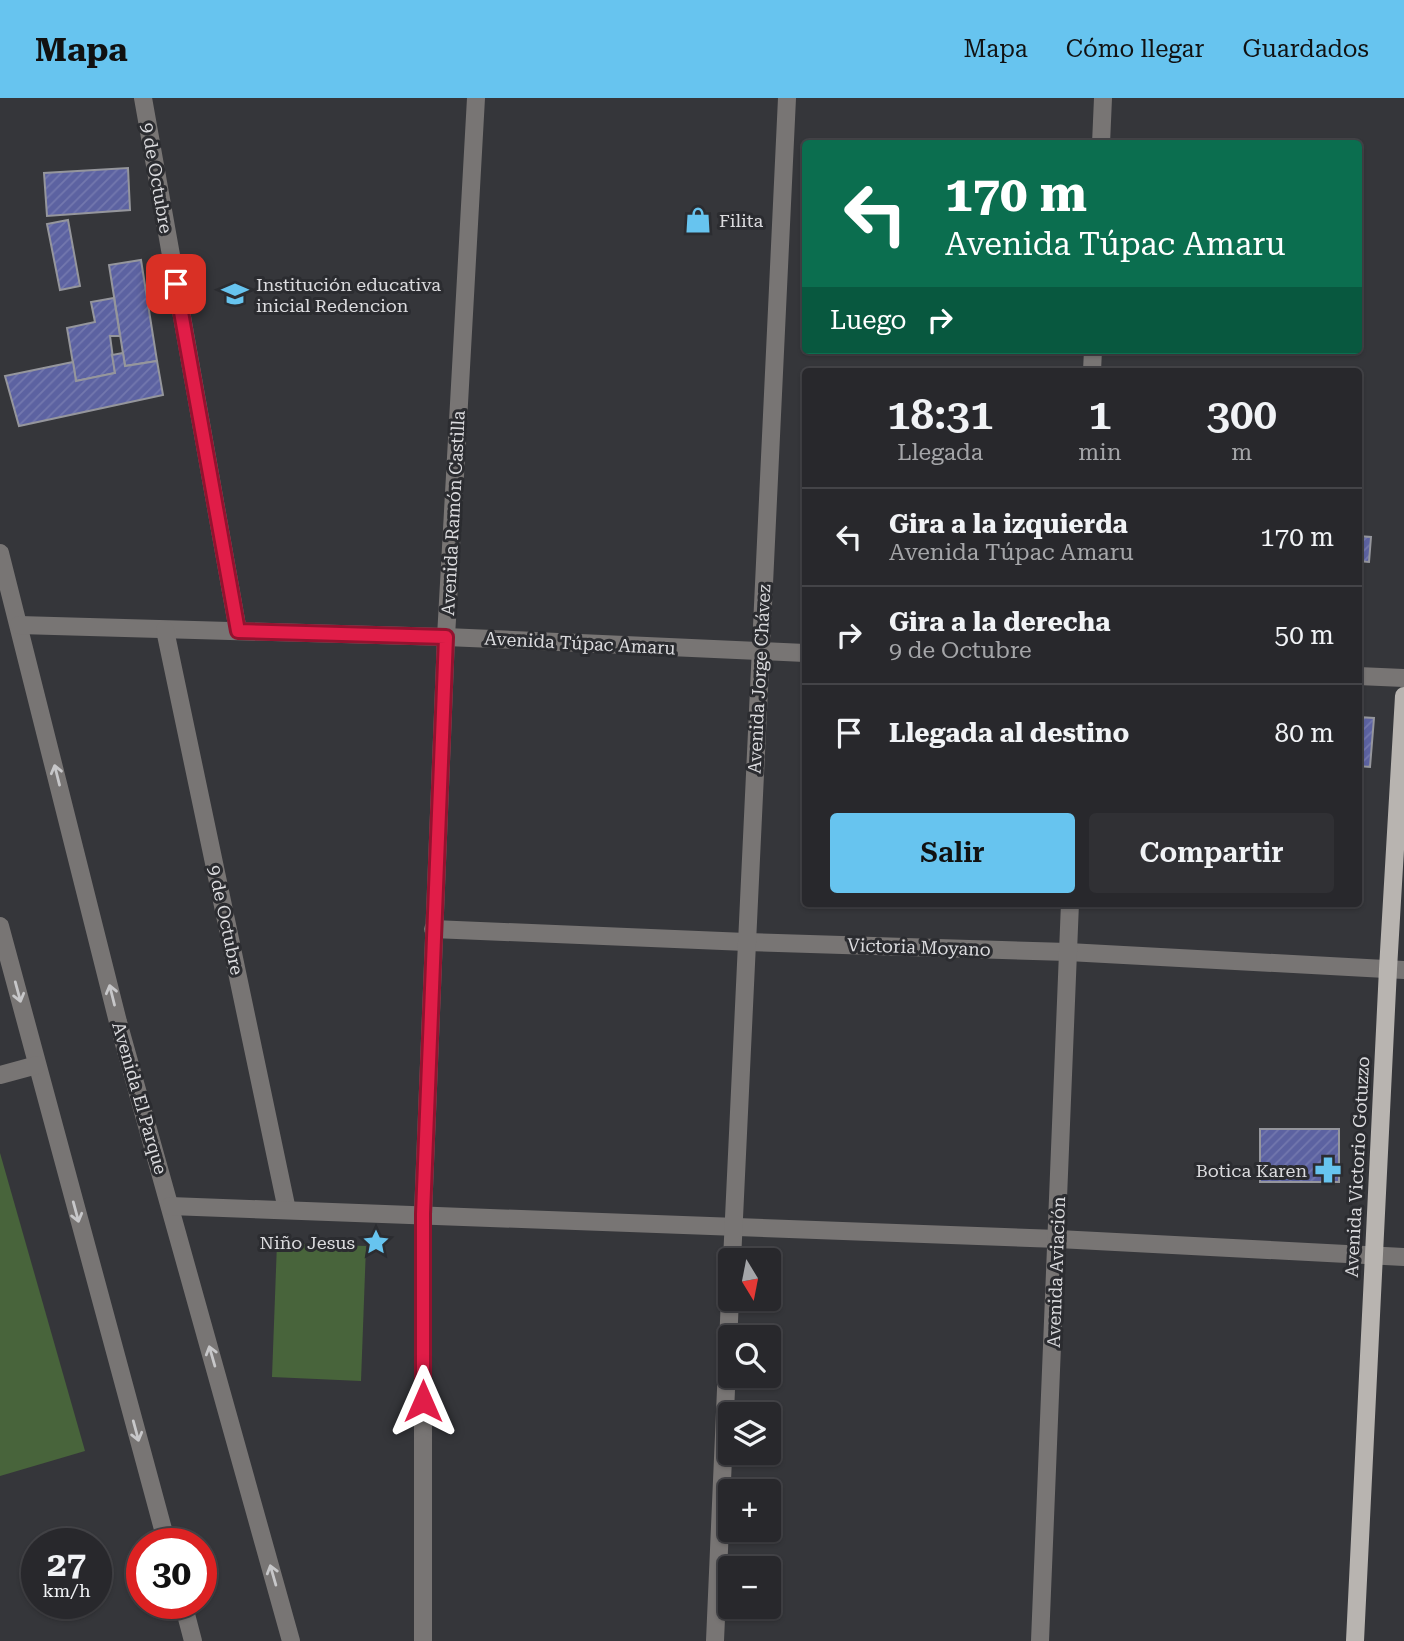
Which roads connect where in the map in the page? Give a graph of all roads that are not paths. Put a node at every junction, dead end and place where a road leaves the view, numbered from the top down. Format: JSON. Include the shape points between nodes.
{"nodes":[{"id":1,"x":143,"y":98,"type":"edge"},
{"id":2,"x":476,"y":98,"type":"edge"},
{"id":3,"x":787,"y":98,"type":"edge"},
{"id":4,"x":1103,"y":98,"type":"edge"},
{"id":5,"x":1101,"y":140,"type":"edge"},
{"id":6,"x":0,"y":553,"type":"edge"},
{"id":7,"x":19,"y":625,"type":"junction"},
{"id":8,"x":166,"y":630,"type":"junction"},
{"id":9,"x":238,"y":631,"type":"junction"},
{"id":10,"x":446,"y":637,"type":"junction"},
{"id":11,"x":761,"y":651,"type":"junction"},
{"id":12,"x":802,"y":653,"type":"edge"},
{"id":13,"x":1362,"y":676,"type":"edge"},
{"id":14,"x":1404,"y":678,"type":"edge"},
{"id":15,"x":1404,"y":696,"type":"edge"},
{"id":16,"x":1070,"y":907,"type":"edge"},
{"id":17,"x":0,"y":926,"type":"edge"},
{"id":18,"x":433,"y":929,"type":"junction"},
{"id":19,"x":746,"y":942,"type":"junction"},
{"id":20,"x":1068,"y":952,"type":"junction"},
{"id":21,"x":1396,"y":969,"type":"edge"},
{"id":22,"x":37,"y":1065,"type":"junction"},
{"id":23,"x":0,"y":1075,"type":"edge"},
{"id":24,"x":170,"y":1206,"type":"junction"},
{"id":25,"x":287,"y":1210,"type":"junction"},
{"id":26,"x":423,"y":1214,"type":"junction"},
{"id":27,"x":733,"y":1226,"type":"junction"},
{"id":28,"x":1058,"y":1239,"type":"junction"},
{"id":29,"x":732,"y":1248,"type":"edge"},
{"id":30,"x":1373,"y":1255,"type":"junction"},
{"id":31,"x":1404,"y":1256,"type":"edge"},
{"id":32,"x":729,"y":1311,"type":"edge"},
{"id":33,"x":163,"y":1528,"type":"edge"},
{"id":34,"x":187,"y":1619,"type":"edge"},
{"id":35,"x":193,"y":1641,"type":"edge"},
{"id":36,"x":291,"y":1641,"type":"edge"},
{"id":37,"x":423,"y":1641,"type":"edge"},
{"id":38,"x":715,"y":1641,"type":"edge"},
{"id":39,"x":1040,"y":1641,"type":"edge"},
{"id":40,"x":1355,"y":1641,"type":"edge"}],
"edges":[{"from":1,"to":9,"type":"street","name":"9 de Octubre"},
{"from":2,"to":10,"type":"street","name":"Avenida Ramón Castilla"},
{"from":3,"to":11,"type":"street","name":"Avenida Jorge Chávez"},
{"from":4,"to":5,"type":"street"},
{"from":6,"to":7,"type":"street","name":"Avenida El Parque"},
{"from":7,"to":8,"type":"street","name":"Avenida Túpac Amaru"},
{"from":24,"to":7,"type":"street","name":"Avenida El Parque","one_way":true,"via":[[118,1022]]},
{"from":8,"to":9,"type":"street","name":"Avenida Túpac Amaru"},
{"from":8,"to":25,"type":"street","name":"9 de Octubre"},
{"from":9,"to":10,"type":"street","name":"Avenida Túpac Amaru"},
{"from":10,"to":11,"type":"street","name":"Avenida Túpac Amaru"},
{"from":10,"to":18,"type":"street","name":"Avenida Ramón Castilla"},
{"from":11,"to":12,"type":"street","name":"Avenida Túpac Amaru"},
{"from":11,"to":19,"type":"street","name":"Avenida Jorge Chávez"},
{"from":13,"to":14,"type":"street"},
{"from":15,"to":21,"type":"main road","name":"Avenida Victorio Gotuzzo"},
{"from":16,"to":20,"type":"street","name":"Avenida Aviación"},
{"from":17,"to":22,"type":"street","one_way":true},
{"from":18,"to":19,"type":"street","name":"Victoria Moyano"},
{"from":18,"to":26,"type":"street","name":"Avenida Ramón Castilla"},
{"from":19,"to":20,"type":"street","name":"Victoria Moyano"},
{"from":19,"to":27,"type":"street","name":"Avenida Jorge Chávez"},
{"from":20,"to":21,"type":"street","name":"Victoria Moyano"},
{"from":20,"to":28,"type":"street","name":"Avenida Aviación"},
{"from":21,"to":30,"type":"main road","name":"Avenida Victorio Gotuzzo"},
{"from":22,"to":23,"type":"street"},
{"from":22,"to":33,"type":"street","one_way":true},
{"from":24,"to":25,"type":"street"},
{"from":36,"to":24,"type":"street","name":"Avenida El Parque","one_way":true},
{"from":25,"to":26,"type":"street"},
{"from":26,"to":27,"type":"street"},
{"from":26,"to":37,"type":"street","name":"Avenida Ramón Castilla"},
{"from":27,"to":28,"type":"street"},
{"from":27,"to":29,"type":"street","name":"Avenida Jorge Chávez"},
{"from":28,"to":30,"type":"street"},
{"from":28,"to":39,"type":"street","name":"Avenida Aviación"},
{"from":30,"to":31,"type":"street"},
{"from":30,"to":40,"type":"main road","name":"Avenida Victorio Gotuzzo"},
{"from":32,"to":38,"type":"street"},
{"from":34,"to":35,"type":"street"}]}
